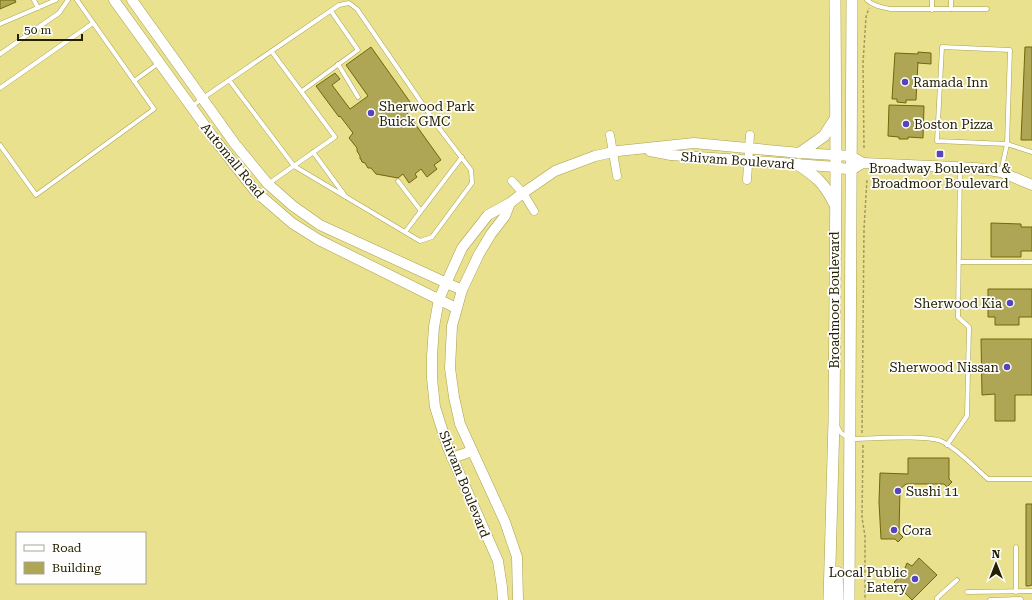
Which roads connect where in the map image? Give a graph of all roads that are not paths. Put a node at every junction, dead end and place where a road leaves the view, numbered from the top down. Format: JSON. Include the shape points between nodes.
{"nodes":[{"id":1,"x":34,"y":0,"type":"edge"},
{"id":2,"x":56,"y":0,"type":"edge"},
{"id":3,"x":68,"y":0,"type":"edge"},
{"id":4,"x":77,"y":0,"type":"edge"},
{"id":5,"x":114,"y":0,"type":"edge"},
{"id":6,"x":132,"y":0,"type":"edge"},
{"id":7,"x":835,"y":0,"type":"edge"},
{"id":8,"x":852,"y":0,"type":"edge"},
{"id":9,"x":867,"y":0,"type":"edge"},
{"id":10,"x":932,"y":0,"type":"edge"},
{"id":11,"x":951,"y":0,"type":"edge"},
{"id":12,"x":38,"y":8,"type":"junction"},
{"id":13,"x":951,"y":9,"type":"junction"},
{"id":14,"x":987,"y":9,"type":"dead end"},
{"id":15,"x":932,"y":10,"type":"junction"},
{"id":16,"x":331,"y":11,"type":"junction"},
{"id":17,"x":93,"y":23,"type":"junction"},
{"id":18,"x":0,"y":24,"type":"edge"},
{"id":19,"x":272,"y":52,"type":"junction"},
{"id":20,"x":0,"y":54,"type":"edge"},
{"id":21,"x":159,"y":63,"type":"junction"},
{"id":22,"x":338,"y":64,"type":"junction"},
{"id":23,"x":229,"y":80,"type":"junction"},
{"id":24,"x":134,"y":81,"type":"junction"},
{"id":25,"x":0,"y":88,"type":"edge"},
{"id":26,"x":302,"y":91,"type":"junction"},
{"id":27,"x":358,"y":97,"type":"dead end"},
{"id":28,"x":203,"y":98,"type":"junction"},
{"id":29,"x":191,"y":107,"type":"junction"},
{"id":30,"x":835,"y":118,"type":"junction"},
{"id":31,"x":610,"y":135,"type":"dead end"},
{"id":32,"x":750,"y":135,"type":"dead end"},
{"id":33,"x":1007,"y":144,"type":"junction"},
{"id":34,"x":0,"y":145,"type":"edge"},
{"id":35,"x":749,"y":148,"type":"junction"},
{"id":36,"x":640,"y":149,"type":"junction"},
{"id":37,"x":313,"y":152,"type":"junction"},
{"id":38,"x":613,"y":152,"type":"junction"},
{"id":39,"x":1032,"y":152,"type":"edge"},
{"id":40,"x":836,"y":155,"type":"junction"},
{"id":41,"x":851,"y":156,"type":"junction"},
{"id":42,"x":462,"y":157,"type":"junction"},
{"id":43,"x":798,"y":159,"type":"junction"},
{"id":44,"x":747,"y":160,"type":"junction"},
{"id":45,"x":862,"y":164,"type":"junction"},
{"id":46,"x":294,"y":166,"type":"junction"},
{"id":47,"x":960,"y":166,"type":"junction"},
{"id":48,"x":836,"y":167,"type":"junction"},
{"id":49,"x":851,"y":170,"type":"junction"},
{"id":50,"x":1001,"y":172,"type":"junction"},
{"id":51,"x":617,"y":176,"type":"dead end"},
{"id":52,"x":747,"y":180,"type":"dead end"},
{"id":53,"x":398,"y":181,"type":"dead end"},
{"id":54,"x":512,"y":181,"type":"dead end"},
{"id":55,"x":268,"y":184,"type":"junction"},
{"id":56,"x":1032,"y":185,"type":"edge"},
{"id":57,"x":522,"y":193,"type":"junction"},
{"id":58,"x":348,"y":199,"type":"junction"},
{"id":59,"x":510,"y":203,"type":"junction"},
{"id":60,"x":835,"y":205,"type":"junction"},
{"id":61,"x":421,"y":210,"type":"junction"},
{"id":62,"x":534,"y":210,"type":"dead end"},
{"id":63,"x":405,"y":232,"type":"junction"},
{"id":64,"x":959,"y":262,"type":"junction"},
{"id":65,"x":1032,"y":262,"type":"edge"},
{"id":66,"x":446,"y":281,"type":"junction"},
{"id":67,"x":462,"y":290,"type":"junction"},
{"id":68,"x":439,"y":299,"type":"junction"},
{"id":69,"x":456,"y":308,"type":"junction"},
{"id":70,"x":834,"y":421,"type":"junction"},
{"id":71,"x":850,"y":439,"type":"junction"},
{"id":72,"x":947,"y":445,"type":"junction"},
{"id":73,"x":472,"y":451,"type":"junction"},
{"id":74,"x":452,"y":458,"type":"junction"},
{"id":75,"x":1032,"y":479,"type":"edge"},
{"id":76,"x":1016,"y":548,"type":"dead end"},
{"id":77,"x":957,"y":580,"type":"dead end"},
{"id":78,"x":967,"y":592,"type":"dead end"},
{"id":79,"x":1016,"y":592,"type":"junction"},
{"id":80,"x":1032,"y":592,"type":"edge"},
{"id":81,"x":831,"y":599,"type":"edge"},
{"id":82,"x":503,"y":600,"type":"edge"},
{"id":83,"x":518,"y":600,"type":"edge"},
{"id":84,"x":849,"y":600,"type":"edge"},
{"id":85,"x":937,"y":600,"type":"edge"},
{"id":86,"x":990,"y":600,"type":"edge"},
{"id":87,"x":1020,"y":600,"type":"edge"}],
"edges":[{"from":1,"to":12,"type":"lane"},
{"from":2,"to":12,"type":"lane"},
{"from":3,"to":20,"type":"lane","via":[[59,13]]},
{"from":4,"to":17,"type":"lane"},
{"from":5,"to":21,"type":"street","name":"Automall Road"},
{"from":6,"to":28,"type":"street","name":"Automall Road"},
{"from":7,"to":30,"type":"main road","name":"Broadmoor Boulevard"},
{"from":8,"to":41,"type":"main road","name":"Broadmoor Boulevard"},
{"from":9,"to":15,"type":"lane","via":[[871,4],[890,9]]},
{"from":10,"to":15,"type":"lane"},
{"from":11,"to":13,"type":"lane"},
{"from":12,"to":18,"type":"lane"},
{"from":13,"to":14,"type":"lane"},
{"from":13,"to":15,"type":"lane"},
{"from":16,"to":19,"type":"lane"},
{"from":16,"to":22,"type":"lane","via":[[358,50]]},
{"from":16,"to":42,"type":"lane","via":[[339,5],[349,3],[357,9]]},
{"from":17,"to":24,"type":"lane"},
{"from":17,"to":25,"type":"lane"},
{"from":19,"to":23,"type":"lane"},
{"from":19,"to":26,"type":"lane"},
{"from":21,"to":24,"type":"lane"},
{"from":21,"to":29,"type":"street","name":"Automall Road"},
{"from":22,"to":26,"type":"lane"},
{"from":22,"to":27,"type":"lane"},
{"from":23,"to":28,"type":"lane"},
{"from":23,"to":46,"type":"lane"},
{"from":24,"to":34,"type":"lane","via":[[154,109],[36,195]]},
{"from":26,"to":37,"type":"lane","via":[[335,137]]},
{"from":28,"to":29,"type":"lane"},
{"from":28,"to":55,"type":"street","name":"Automall Road","via":[[235,144]]},
{"from":29,"to":68,"type":"street","name":"Automall Road","via":[[255,191],[292,223],[319,240]]},
{"from":30,"to":40,"type":"main road","name":"Broadmoor Boulevard"},
{"from":30,"to":43,"type":"main road","via":[[824,136]]},
{"from":31,"to":38,"type":"street"},
{"from":32,"to":35,"type":"street"},
{"from":33,"to":33,"type":"lane","via":[[1010,50],[942,47],[937,141]]},
{"from":33,"to":39,"type":"lane"},
{"from":33,"to":50,"type":"lane"},
{"from":35,"to":36,"type":"street","name":"Shivam Boulevard","via":[[694,143]]},
{"from":35,"to":43,"type":"street","name":"Shivam Boulevard"},
{"from":35,"to":44,"type":"street"},
{"from":36,"to":38,"type":"street","name":"Shivam Boulevard"},
{"from":36,"to":44,"type":"street","name":"Shivam Boulevard","via":[[671,155]]},
{"from":37,"to":46,"type":"lane"},
{"from":37,"to":58,"type":"lane"},
{"from":38,"to":51,"type":"street"},
{"from":38,"to":57,"type":"street","name":"Shivam Boulevard","via":[[555,171]]},
{"from":40,"to":41,"type":"street","name":"Shivam Boulevard"},
{"from":40,"to":43,"type":"street","name":"Shivam Boulevard"},
{"from":40,"to":48,"type":"main road","name":"Broadmoor Boulevard"},
{"from":41,"to":45,"type":"street"},
{"from":41,"to":49,"type":"main road","name":"Broadmoor Boulevard"},
{"from":42,"to":61,"type":"lane"},
{"from":42,"to":63,"type":"lane","via":[[471,170],[472,183],[432,238],[420,241]]},
{"from":43,"to":44,"type":"street","name":"Shivam Boulevard"},
{"from":43,"to":48,"type":"street","name":"Shivam Boulevard"},
{"from":43,"to":60,"type":"main road","via":[[822,183]]},
{"from":44,"to":52,"type":"street"},
{"from":45,"to":47,"type":"street"},
{"from":45,"to":49,"type":"street"},
{"from":46,"to":55,"type":"lane"},
{"from":46,"to":58,"type":"lane"},
{"from":47,"to":50,"type":"street"},
{"from":47,"to":64,"type":"lane"},
{"from":48,"to":49,"type":"street","name":"Shivam Boulevard"},
{"from":48,"to":60,"type":"main road","name":"Broadmoor Boulevard"},
{"from":49,"to":71,"type":"main road","name":"Broadmoor Boulevard"},
{"from":50,"to":56,"type":"street"},
{"from":53,"to":61,"type":"lane"},
{"from":54,"to":57,"type":"street"},
{"from":55,"to":66,"type":"street","name":"Automall Road","via":[[320,225]]},
{"from":57,"to":59,"type":"street","name":"Shivam Boulevard"},
{"from":57,"to":62,"type":"street"},
{"from":58,"to":63,"type":"lane"},
{"from":59,"to":66,"type":"street","name":"Shivam Boulevard","via":[[488,215],[462,248]]},
{"from":59,"to":67,"type":"street","name":"Shivam Boulevard","via":[[505,216],[479,254]]},
{"from":60,"to":70,"type":"main road","name":"Broadmoor Boulevard"},
{"from":61,"to":63,"type":"lane"},
{"from":64,"to":65,"type":"lane"},
{"from":64,"to":72,"type":"lane","via":[[958,317],[969,327],[967,416]]},
{"from":66,"to":67,"type":"street","name":"Automall Road"},
{"from":66,"to":68,"type":"street","name":"Shivam Boulevard"},
{"from":67,"to":69,"type":"street","name":"Shivam Boulevard"},
{"from":68,"to":69,"type":"street","name":"Automall Road"},
{"from":68,"to":74,"type":"street","name":"Shivam Boulevard","via":[[434,327],[432,378],[435,407]]},
{"from":69,"to":73,"type":"street","name":"Shivam Boulevard","via":[[452,326],[450,368],[460,424]]},
{"from":70,"to":71,"type":"lane","via":[[841,433]]},
{"from":70,"to":81,"type":"main road","name":"Broadmoor Boulevard"},
{"from":71,"to":72,"type":"lane","via":[[928,438],[942,441]]},
{"from":71,"to":84,"type":"main road","name":"Broadmoor Boulevard"},
{"from":72,"to":75,"type":"lane","via":[[988,479]]},
{"from":73,"to":74,"type":"street"},
{"from":73,"to":83,"type":"street","name":"Shivam Boulevard","via":[[505,522],[517,557]]},
{"from":74,"to":82,"type":"street","name":"Shivam Boulevard","via":[[498,561]]},
{"from":76,"to":79,"type":"lane"},
{"from":77,"to":85,"type":"lane"},
{"from":78,"to":79,"type":"lane"},
{"from":79,"to":80,"type":"lane"},
{"from":86,"to":87,"type":"lane"}]}
